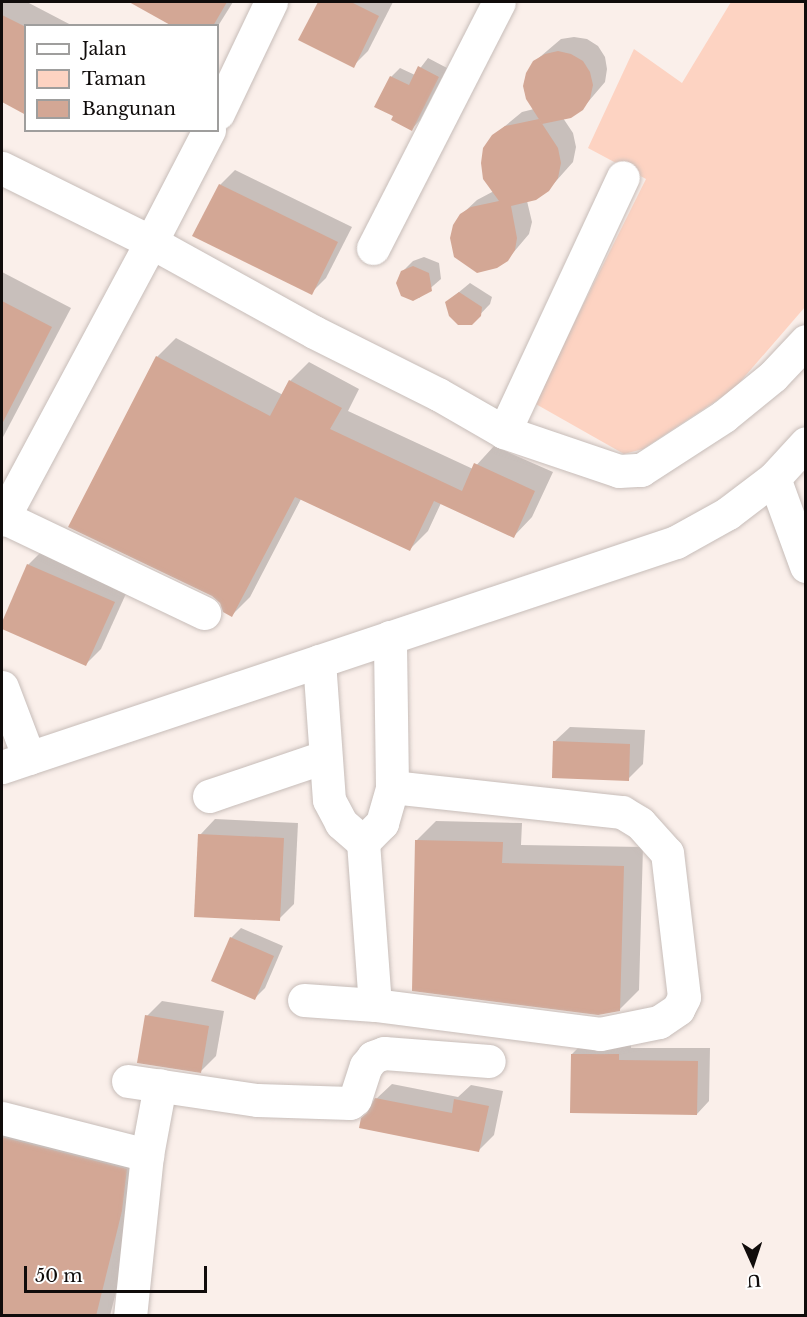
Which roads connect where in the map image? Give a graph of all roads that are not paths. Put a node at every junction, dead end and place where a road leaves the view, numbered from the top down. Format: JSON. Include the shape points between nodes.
{"nodes":[{"id":1,"x":272,"y":2,"type":"edge"},
{"id":2,"x":499,"y":2,"type":"edge"},
{"id":3,"x":219,"y":111,"type":"edge"},
{"id":4,"x":208,"y":132,"type":"edge"},
{"id":5,"x":2,"y":168,"type":"edge"},
{"id":6,"x":623,"y":177,"type":"dead end"},
{"id":7,"x":151,"y":242,"type":"junction"},
{"id":8,"x":373,"y":248,"type":"dead end"},
{"id":9,"x":806,"y":341,"type":"edge"},
{"id":10,"x":504,"y":432,"type":"junction"},
{"id":11,"x":806,"y":443,"type":"edge"},
{"id":12,"x":774,"y":478,"type":"junction"},
{"id":13,"x":2,"y":518,"type":"edge"},
{"id":14,"x":806,"y":566,"type":"edge"},
{"id":15,"x":204,"y":613,"type":"dead end"},
{"id":16,"x":390,"y":637,"type":"junction"},
{"id":17,"x":319,"y":661,"type":"junction"},
{"id":18,"x":2,"y":687,"type":"edge"},
{"id":19,"x":324,"y":757,"type":"junction"},
{"id":20,"x":15,"y":762,"type":"edge"},
{"id":21,"x":392,"y":787,"type":"junction"},
{"id":22,"x":209,"y":796,"type":"dead end"},
{"id":23,"x":363,"y":842,"type":"junction"},
{"id":24,"x":304,"y":1000,"type":"dead end"},
{"id":25,"x":375,"y":1005,"type":"junction"},
{"id":26,"x":489,"y":1061,"type":"dead end"},
{"id":27,"x":128,"y":1081,"type":"dead end"},
{"id":28,"x":158,"y":1093,"type":"junction"},
{"id":29,"x":2,"y":1118,"type":"edge"},
{"id":30,"x":148,"y":1147,"type":"junction"},
{"id":31,"x":130,"y":1316,"type":"edge"}],
"edges":[{"from":1,"to":3,"type":"lane"},
{"from":2,"to":8,"type":"lane"},
{"from":4,"to":7,"type":"lane"},
{"from":5,"to":7,"type":"lane"},
{"from":6,"to":10,"type":"lane"},
{"from":7,"to":10,"type":"lane"},
{"from":7,"to":13,"type":"lane"},
{"from":9,"to":10,"type":"lane","via":[[773,376],[724,416],[641,470],[619,471]]},
{"from":11,"to":12,"type":"lane"},
{"from":12,"to":14,"type":"lane"},
{"from":12,"to":16,"type":"lane","via":[[728,513],[676,542]]},
{"from":13,"to":15,"type":"lane"},
{"from":16,"to":17,"type":"lane"},
{"from":16,"to":21,"type":"lane"},
{"from":17,"to":19,"type":"lane"},
{"from":17,"to":20,"type":"lane"},
{"from":18,"to":20,"type":"lane"},
{"from":19,"to":22,"type":"lane"},
{"from":19,"to":23,"type":"lane","via":[[329,800],[340,823]]},
{"from":21,"to":23,"type":"lane","via":[[382,823]]},
{"from":21,"to":25,"type":"lane","via":[[622,812],[640,823],[667,853],[684,997],[678,1009],[659,1022],[600,1034]]},
{"from":23,"to":25,"type":"lane"},
{"from":24,"to":25,"type":"lane"},
{"from":26,"to":28,"type":"lane","via":[[384,1053],[366,1066],[350,1103]]},
{"from":27,"to":28,"type":"lane"},
{"from":28,"to":30,"type":"lane"},
{"from":29,"to":30,"type":"lane"},
{"from":30,"to":31,"type":"lane"}]}
